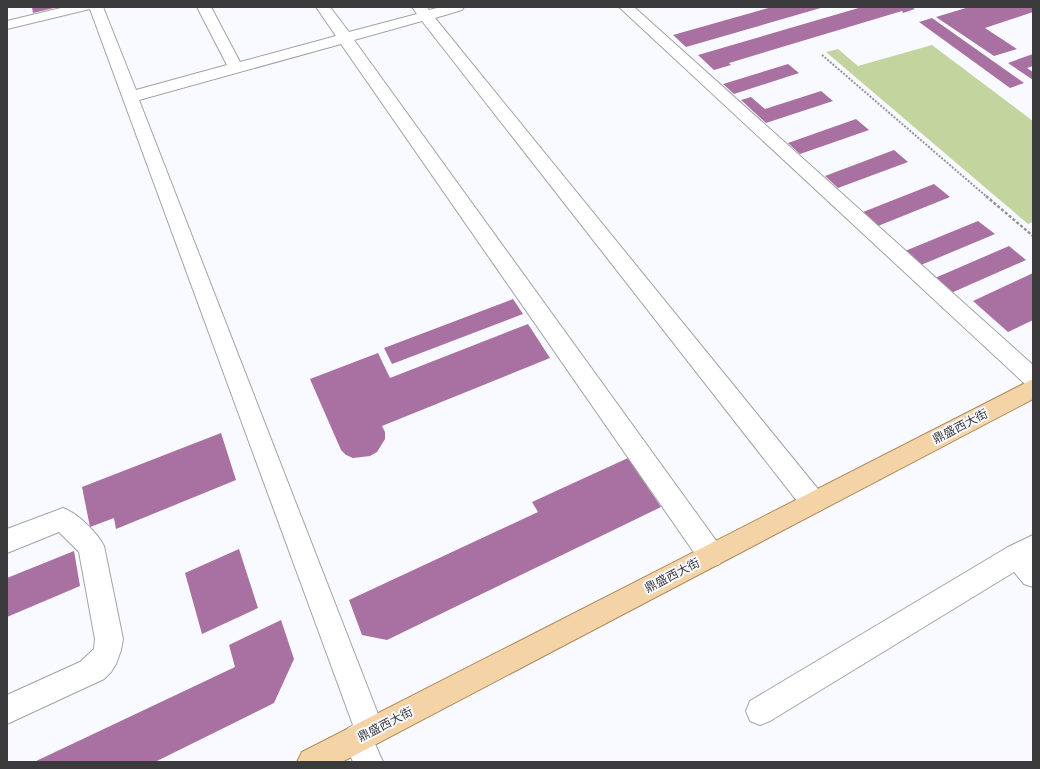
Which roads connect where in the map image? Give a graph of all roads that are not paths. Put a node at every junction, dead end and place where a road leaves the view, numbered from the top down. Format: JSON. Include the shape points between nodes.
{"nodes":[{"id":1,"x":84,"y":7,"type":"edge"},
{"id":2,"x":96,"y":7,"type":"edge"},
{"id":3,"x":204,"y":7,"type":"edge"},
{"id":4,"x":323,"y":7,"type":"edge"},
{"id":5,"x":457,"y":7,"type":"edge"},
{"id":6,"x":626,"y":7,"type":"edge"},
{"id":7,"x":422,"y":11,"type":"edge"},
{"id":8,"x":7,"y":25,"type":"edge"},
{"id":9,"x":345,"y":38,"type":"junction"},
{"id":10,"x":236,"y":68,"type":"junction"},
{"id":11,"x":130,"y":97,"type":"junction"},
{"id":12,"x":1033,"y":378,"type":"edge"},
{"id":13,"x":1033,"y":388,"type":"edge"},
{"id":14,"x":813,"y":502,"type":"junction"},
{"id":15,"x":7,"y":541,"type":"edge"},
{"id":16,"x":711,"y":555,"type":"junction"},
{"id":17,"x":1028,"y":559,"type":"edge"},
{"id":18,"x":7,"y":710,"type":"edge"},
{"id":19,"x":760,"y":711,"type":"dead end"},
{"id":20,"x":366,"y":744,"type":"edge"},
{"id":21,"x":312,"y":762,"type":"edge"}],
"edges":[{"from":1,"to":8,"type":"street"},
{"from":2,"to":11,"type":"street"},
{"from":3,"to":10,"type":"street"},
{"from":4,"to":9,"type":"street"},
{"from":5,"to":7,"type":"street"},
{"from":6,"to":12,"type":"street"},
{"from":7,"to":9,"type":"street"},
{"from":7,"to":14,"type":"street"},
{"from":9,"to":10,"type":"street"},
{"from":9,"to":16,"type":"street"},
{"from":10,"to":11,"type":"street"},
{"from":11,"to":20,"type":"street"},
{"from":13,"to":14,"type":"main road","name":"鼎盛西大街"},
{"from":14,"to":16,"type":"main road","name":"鼎盛西大街"},
{"from":15,"to":18,"type":"street","via":[[63,518],[91,546],[109,639],[109,648],[102,662],[90,672]]},
{"from":16,"to":20,"type":"main road","name":"鼎盛西大街"},
{"from":17,"to":19,"type":"street"},
{"from":20,"to":21,"type":"main road","name":"鼎盛西大街"}]}
